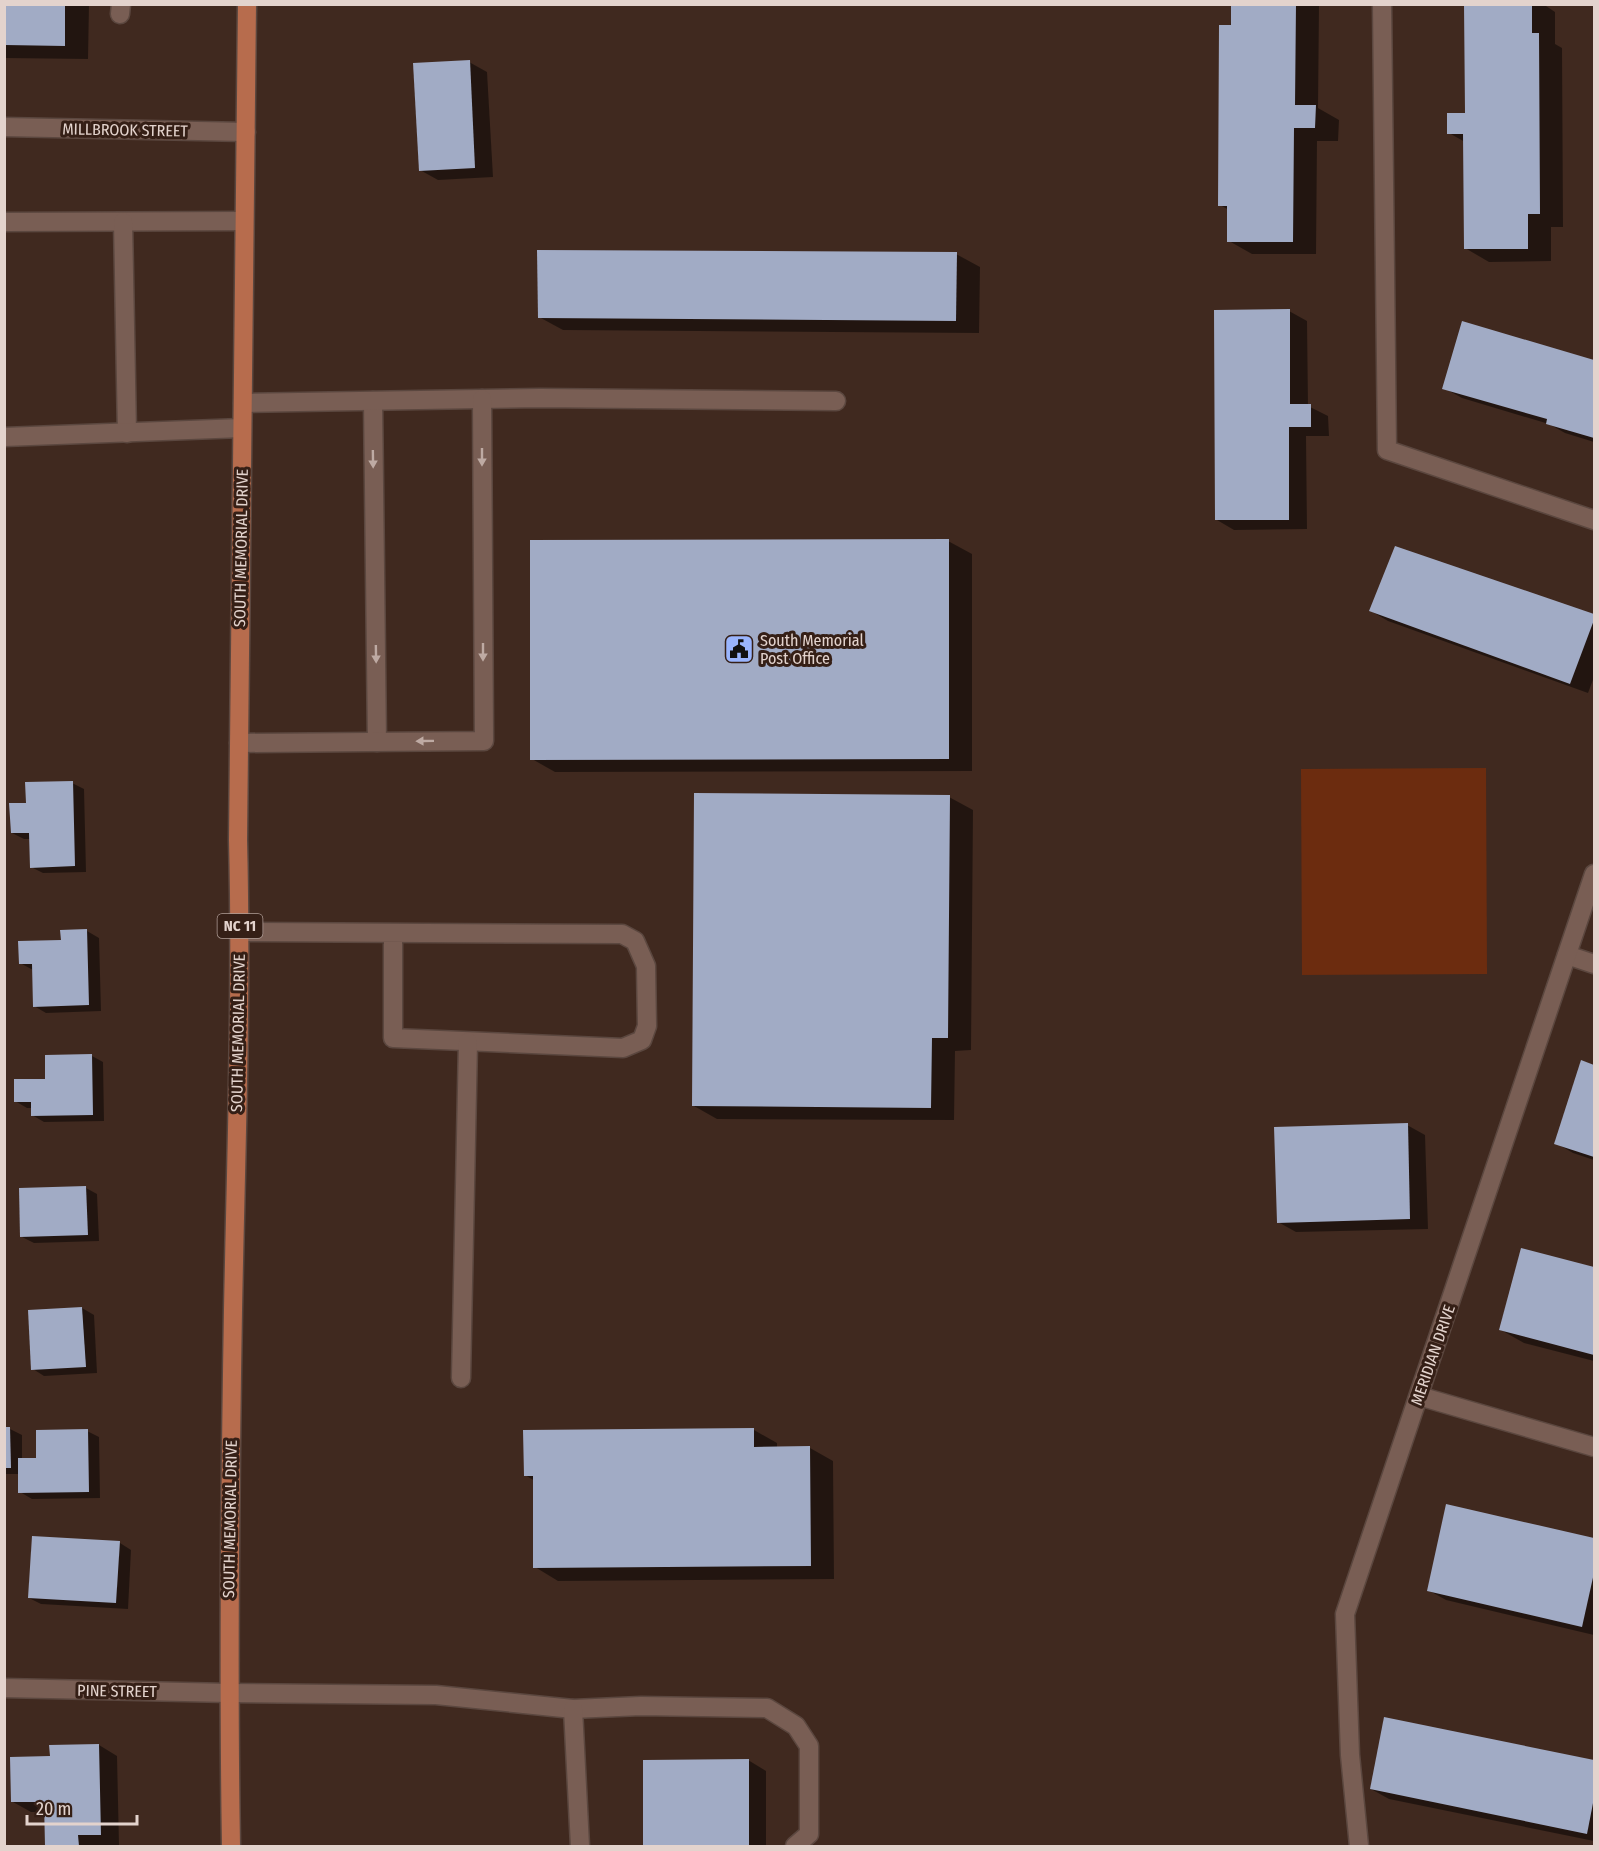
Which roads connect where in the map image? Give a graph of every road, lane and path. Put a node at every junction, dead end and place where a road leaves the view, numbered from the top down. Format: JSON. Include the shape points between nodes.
{"nodes":[{"id":1,"x":247,"y":4,"type":"edge"},
{"id":2,"x":1382,"y":4,"type":"edge"},
{"id":3,"x":4,"y":127,"type":"edge"},
{"id":4,"x":246,"y":132,"type":"junction"},
{"id":5,"x":4,"y":222,"type":"edge"},
{"id":6,"x":123,"y":222,"type":"junction"},
{"id":7,"x":244,"y":222,"type":"junction"},
{"id":8,"x":482,"y":399,"type":"junction"},
{"id":9,"x":373,"y":401,"type":"junction"},
{"id":10,"x":836,"y":401,"type":"dead end"},
{"id":11,"x":243,"y":403,"type":"junction"},
{"id":12,"x":242,"y":428,"type":"junction"},
{"id":13,"x":127,"y":433,"type":"junction"},
{"id":14,"x":4,"y":437,"type":"edge"},
{"id":15,"x":1594,"y":520,"type":"edge"},
{"id":16,"x":377,"y":742,"type":"junction"},
{"id":17,"x":239,"y":743,"type":"junction"},
{"id":18,"x":1594,"y":874,"type":"edge"},
{"id":19,"x":240,"y":932,"type":"junction"},
{"id":20,"x":393,"y":933,"type":"junction"},
{"id":21,"x":1567,"y":955,"type":"junction"},
{"id":22,"x":1594,"y":964,"type":"edge"},
{"id":23,"x":468,"y":1042,"type":"junction"},
{"id":24,"x":461,"y":1378,"type":"dead end"},
{"id":25,"x":1419,"y":1396,"type":"junction"},
{"id":26,"x":1594,"y":1447,"type":"edge"},
{"id":27,"x":4,"y":1688,"type":"edge"},
{"id":28,"x":228,"y":1693,"type":"junction"},
{"id":29,"x":573,"y":1709,"type":"junction"},
{"id":30,"x":231,"y":1846,"type":"edge"},
{"id":31,"x":580,"y":1846,"type":"edge"},
{"id":32,"x":795,"y":1846,"type":"edge"},
{"id":33,"x":1359,"y":1846,"type":"edge"}],
"edges":[{"from":1,"to":4,"type":"main road","name":"SOUTH MEMORIAL DRIVE","number":"NC 11"},
{"from":2,"to":15,"type":"street","via":[[1387,450]]},
{"from":3,"to":4,"type":"street","name":"MILLBROOK STREET"},
{"from":4,"to":7,"type":"main road","name":"SOUTH MEMORIAL DRIVE","number":"NC 11"},
{"from":5,"to":6,"type":"street"},
{"from":6,"to":7,"type":"street"},
{"from":6,"to":13,"type":"street"},
{"from":7,"to":11,"type":"main road","name":"SOUTH MEMORIAL DRIVE","number":"NC 11"},
{"from":8,"to":9,"type":"street"},
{"from":8,"to":10,"type":"street"},
{"from":8,"to":16,"type":"street","one_way":true,"via":[[484,741]]},
{"from":9,"to":11,"type":"street"},
{"from":9,"to":16,"type":"street","one_way":true},
{"from":11,"to":12,"type":"main road","name":"SOUTH MEMORIAL DRIVE","number":"NC 11"},
{"from":12,"to":13,"type":"street"},
{"from":12,"to":17,"type":"main road","name":"SOUTH MEMORIAL DRIVE","number":"NC 11"},
{"from":13,"to":14,"type":"street"},
{"from":16,"to":17,"type":"street"},
{"from":17,"to":19,"type":"main road","name":"SOUTH MEMORIAL DRIVE","number":"NC 11"},
{"from":18,"to":21,"type":"street","name":"MERIDIAN DRIVE"},
{"from":19,"to":20,"type":"street"},
{"from":19,"to":28,"type":"main road","name":"SOUTH MEMORIAL DRIVE","number":"NC 11"},
{"from":20,"to":23,"type":"street","via":[[393,1038]]},
{"from":20,"to":23,"type":"street","via":[[622,934],[635,941],[646,966],[647,1026],[642,1041],[623,1048]]},
{"from":21,"to":22,"type":"street"},
{"from":21,"to":25,"type":"street","name":"MERIDIAN DRIVE"},
{"from":23,"to":24,"type":"street"},
{"from":25,"to":26,"type":"street"},
{"from":25,"to":33,"type":"street","name":"MERIDIAN DRIVE","via":[[1345,1614],[1350,1755]]},
{"from":27,"to":28,"type":"street","name":"PINE STREET"},
{"from":28,"to":29,"type":"street","name":"PINE STREET","via":[[436,1695]]},
{"from":28,"to":30,"type":"main road","name":"SOUTH MEMORIAL DRIVE","number":"NC 11"},
{"from":29,"to":31,"type":"street"},
{"from":29,"to":32,"type":"street","name":"PINE STREET","via":[[767,1708],[796,1726],[809,1746],[809,1834]]}]}
